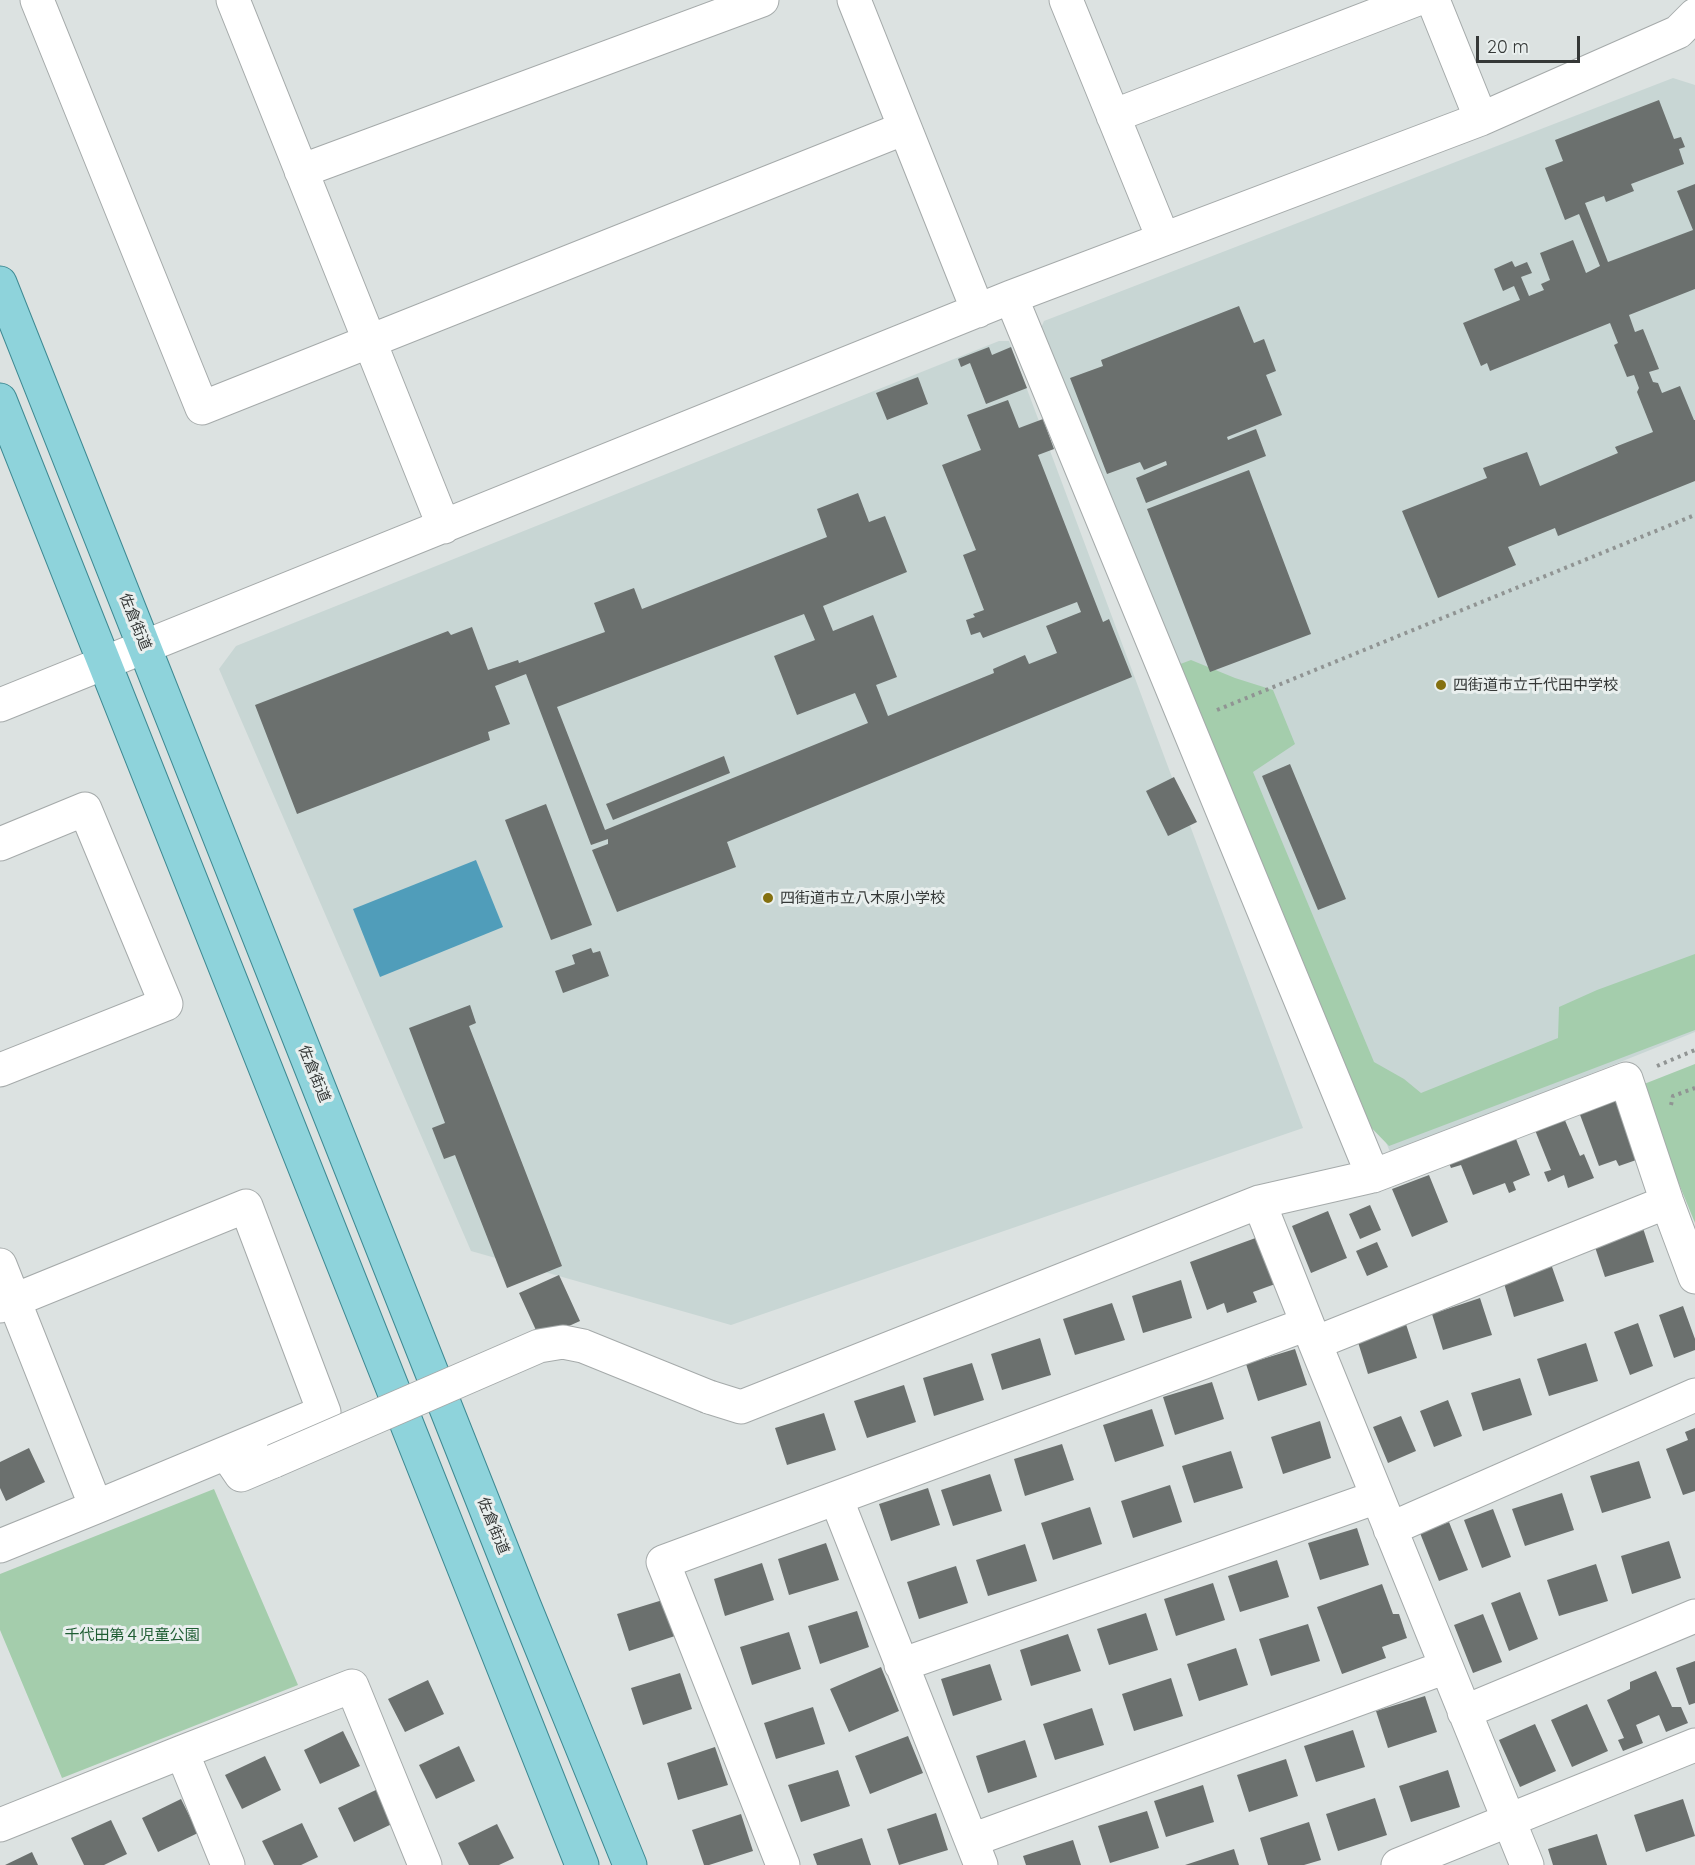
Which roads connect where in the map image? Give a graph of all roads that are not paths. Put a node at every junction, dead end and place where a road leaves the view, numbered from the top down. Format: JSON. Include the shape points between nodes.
{"nodes":[{"id":1,"x":37,"y":0,"type":"edge"},
{"id":2,"x":233,"y":0,"type":"edge"},
{"id":3,"x":762,"y":0,"type":"edge"},
{"id":4,"x":854,"y":0,"type":"edge"},
{"id":5,"x":1066,"y":0,"type":"edge"},
{"id":6,"x":1414,"y":0,"type":"edge"},
{"id":7,"x":1432,"y":0,"type":"edge"},
{"id":8,"x":1687,"y":23,"type":"edge"},
{"id":9,"x":1113,"y":116,"type":"junction"},
{"id":10,"x":1481,"y":119,"type":"junction"},
{"id":11,"x":904,"y":128,"type":"junction"},
{"id":12,"x":301,"y":171,"type":"junction"},
{"id":13,"x":1163,"y":238,"type":"junction"},
{"id":14,"x":0,"y":283,"type":"edge"},
{"id":15,"x":1011,"y":297,"type":"junction"},
{"id":16,"x":978,"y":311,"type":"junction"},
{"id":17,"x":370,"y":342,"type":"junction"},
{"id":18,"x":0,"y":400,"type":"edge"},
{"id":19,"x":444,"y":527,"type":"junction"},
{"id":20,"x":144,"y":647,"type":"junction"},
{"id":21,"x":104,"y":663,"type":"junction"},
{"id":22,"x":0,"y":705,"type":"edge"},
{"id":23,"x":0,"y":844,"type":"edge"},
{"id":24,"x":0,"y":1070,"type":"edge"},
{"id":25,"x":1372,"y":1176,"type":"junction"},
{"id":26,"x":1259,"y":1202,"type":"junction"},
{"id":27,"x":1667,"y":1202,"type":"junction"},
{"id":28,"x":0,"y":1265,"type":"edge"},
{"id":29,"x":1695,"y":1277,"type":"edge"},
{"id":30,"x":7,"y":1303,"type":"edge"},
{"id":31,"x":1311,"y":1334,"type":"junction"},
{"id":32,"x":1695,"y":1395,"type":"edge"},
{"id":33,"x":226,"y":1453,"type":"junction"},
{"id":34,"x":1377,"y":1497,"type":"junction"},
{"id":35,"x":836,"y":1498,"type":"junction"},
{"id":36,"x":96,"y":1508,"type":"junction"},
{"id":37,"x":1390,"y":1529,"type":"junction"},
{"id":38,"x":0,"y":1546,"type":"edge"},
{"id":39,"x":1695,"y":1616,"type":"edge"},
{"id":40,"x":901,"y":1665,"type":"junction"},
{"id":41,"x":1446,"y":1667,"type":"junction"},
{"id":42,"x":1464,"y":1712,"type":"junction"},
{"id":43,"x":1695,"y":1745,"type":"edge"},
{"id":44,"x":182,"y":1752,"type":"junction"},
{"id":45,"x":1508,"y":1820,"type":"junction"},
{"id":46,"x":0,"y":1825,"type":"edge"},
{"id":47,"x":976,"y":1853,"type":"edge"},
{"id":48,"x":228,"y":1865,"type":"edge"},
{"id":49,"x":425,"y":1865,"type":"edge"},
{"id":50,"x":582,"y":1865,"type":"edge"},
{"id":51,"x":630,"y":1865,"type":"edge"},
{"id":52,"x":783,"y":1865,"type":"edge"},
{"id":53,"x":1398,"y":1865,"type":"edge"},
{"id":54,"x":1527,"y":1865,"type":"edge"}],
"edges":[{"from":1,"to":17,"type":"street","via":[[202,408]]},
{"from":2,"to":12,"type":"street"},
{"from":3,"to":12,"type":"street"},
{"from":4,"to":11,"type":"street"},
{"from":5,"to":9,"type":"street"},
{"from":6,"to":9,"type":"street"},
{"from":7,"to":10,"type":"street"},
{"from":8,"to":10,"type":"street"},
{"from":9,"to":13,"type":"street"},
{"from":10,"to":13,"type":"street"},
{"from":11,"to":16,"type":"street"},
{"from":11,"to":17,"type":"street"},
{"from":12,"to":17,"type":"street"},
{"from":13,"to":15,"type":"street"},
{"from":14,"to":20,"type":"main road","name":"佐倉街道"},
{"from":15,"to":16,"type":"street"},
{"from":15,"to":25,"type":"street"},
{"from":16,"to":19,"type":"street"},
{"from":17,"to":19,"type":"street"},
{"from":18,"to":21,"type":"main road"},
{"from":19,"to":20,"type":"street"},
{"from":20,"to":21,"type":"street"},
{"from":20,"to":51,"type":"main road","name":"佐倉街道"},
{"from":21,"to":22,"type":"street"},
{"from":21,"to":50,"type":"main road"},
{"from":23,"to":24,"type":"street","via":[[86,809],[166,1004]]},
{"from":25,"to":26,"type":"street"},
{"from":25,"to":27,"type":"street","via":[[1626,1079]]},
{"from":26,"to":31,"type":"street"},
{"from":26,"to":33,"type":"street","bridge":true,"via":[[741,1407],[584,1346],[563,1342],[538,1346],[241,1475]]},
{"from":27,"to":29,"type":"street"},
{"from":27,"to":31,"type":"street"},
{"from":28,"to":30,"type":"street"},
{"from":30,"to":33,"type":"street","via":[[246,1206],[324,1412]]},
{"from":30,"to":36,"type":"street"},
{"from":31,"to":34,"type":"street"},
{"from":31,"to":35,"type":"street"},
{"from":32,"to":37,"type":"street"},
{"from":33,"to":36,"type":"street"},
{"from":34,"to":37,"type":"street"},
{"from":34,"to":40,"type":"street"},
{"from":35,"to":40,"type":"street"},
{"from":35,"to":52,"type":"street","via":[[663,1562]]},
{"from":36,"to":38,"type":"street"},
{"from":37,"to":41,"type":"street"},
{"from":39,"to":42,"type":"street"},
{"from":40,"to":47,"type":"street"},
{"from":41,"to":42,"type":"street"},
{"from":41,"to":47,"type":"street"},
{"from":42,"to":45,"type":"street"},
{"from":43,"to":45,"type":"street"},
{"from":44,"to":46,"type":"street"},
{"from":44,"to":48,"type":"street"},
{"from":44,"to":49,"type":"street","via":[[352,1686]]},
{"from":45,"to":53,"type":"street"},
{"from":45,"to":54,"type":"street"}]}
